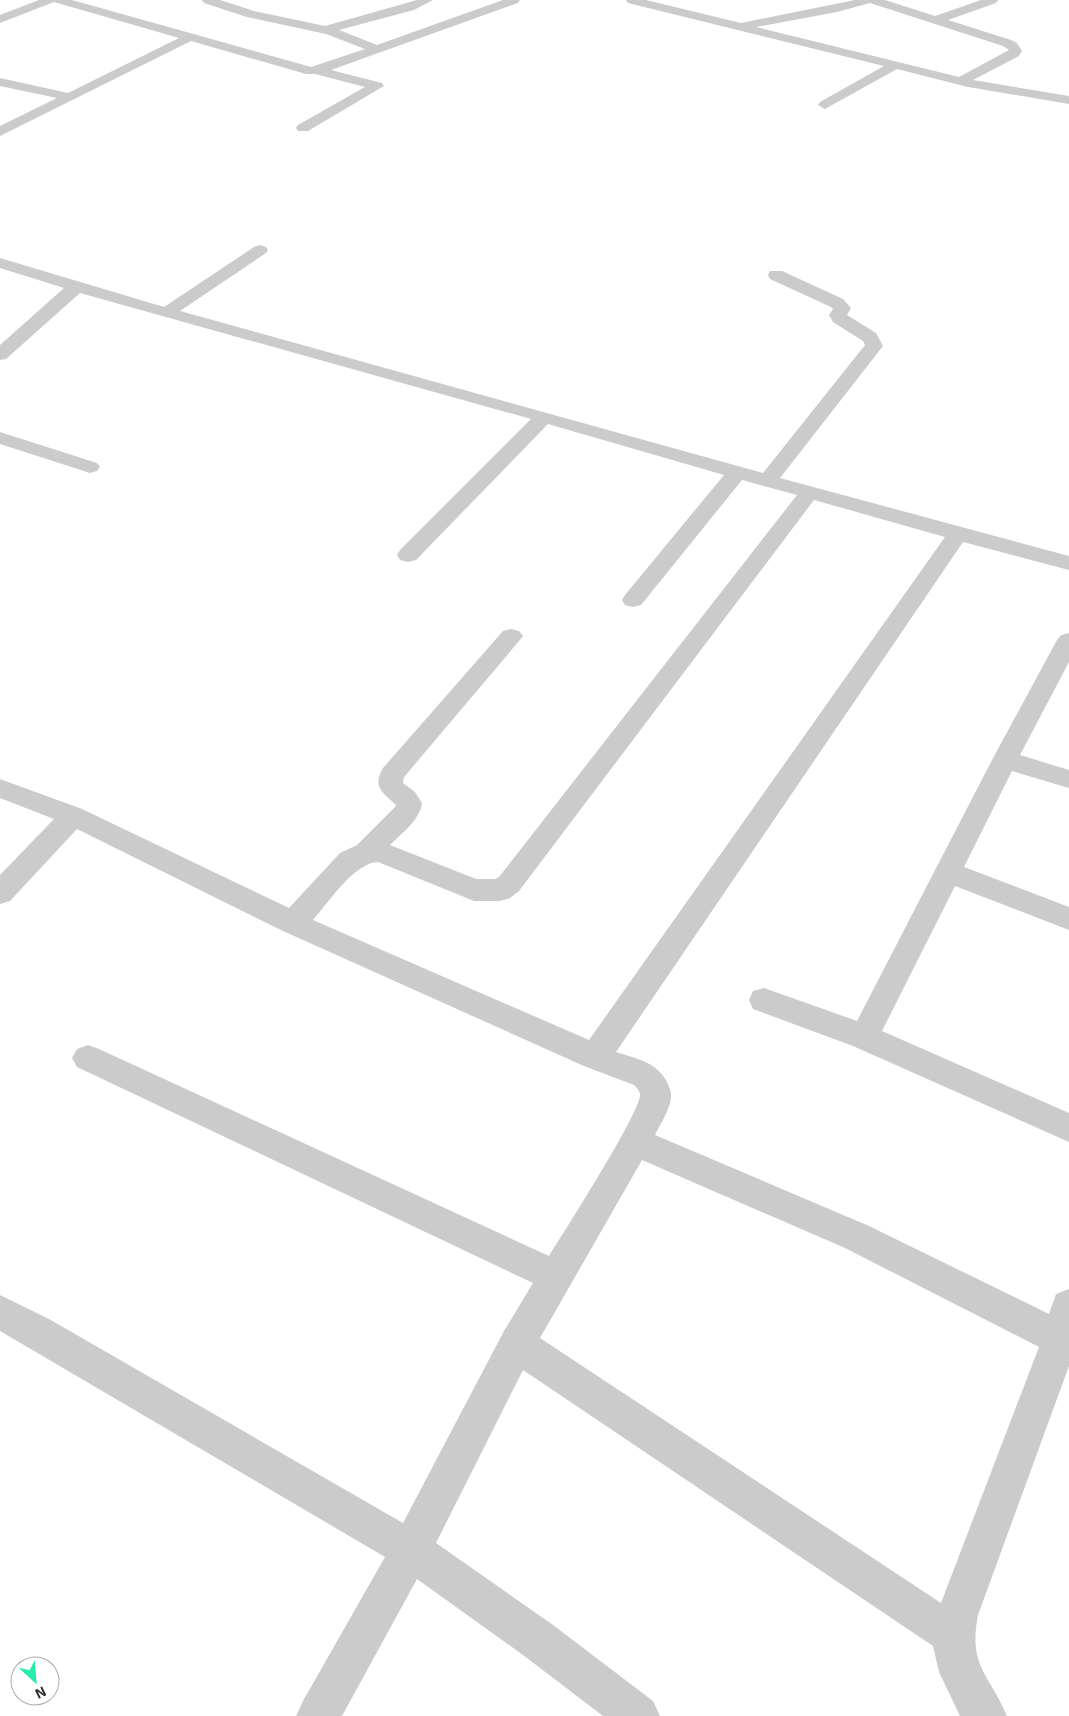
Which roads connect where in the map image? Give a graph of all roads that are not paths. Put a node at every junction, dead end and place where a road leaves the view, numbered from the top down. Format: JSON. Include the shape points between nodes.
{"nodes":[{"id":1,"x":50,"y":0,"type":"edge"},
{"id":2,"x":59,"y":0,"type":"edge"},
{"id":3,"x":208,"y":0,"type":"edge"},
{"id":4,"x":427,"y":0,"type":"edge"},
{"id":5,"x":514,"y":0,"type":"edge"},
{"id":6,"x":632,"y":0,"type":"edge"},
{"id":7,"x":868,"y":0,"type":"edge"},
{"id":8,"x":873,"y":0,"type":"edge"},
{"id":9,"x":992,"y":0,"type":"edge"},
{"id":10,"x":945,"y":2,"type":"dead end"},
{"id":11,"x":922,"y":3,"type":"dead end"},
{"id":12,"x":356,"y":8,"type":"dead end"},
{"id":13,"x":969,"y":8,"type":"junction"},
{"id":14,"x":904,"y":10,"type":"junction"},
{"id":15,"x":374,"y":17,"type":"junction"},
{"id":16,"x":0,"y":19,"type":"edge"},
{"id":17,"x":936,"y":20,"type":"junction"},
{"id":18,"x":740,"y":28,"type":"junction"},
{"id":19,"x":325,"y":30,"type":"junction"},
{"id":20,"x":190,"y":37,"type":"junction"},
{"id":21,"x":377,"y":49,"type":"junction"},
{"id":22,"x":895,"y":65,"type":"junction"},
{"id":23,"x":315,"y":70,"type":"junction"},
{"id":24,"x":961,"y":81,"type":"junction"},
{"id":25,"x":0,"y":82,"type":"edge"},
{"id":26,"x":70,"y":97,"type":"junction"},
{"id":27,"x":1069,"y":100,"type":"edge"},
{"id":28,"x":825,"y":105,"type":"dead end"},
{"id":29,"x":303,"y":128,"type":"dead end"},
{"id":30,"x":0,"y":132,"type":"edge"},
{"id":31,"x":260,"y":250,"type":"dead end"},
{"id":32,"x":0,"y":264,"type":"edge"},
{"id":33,"x":776,"y":275,"type":"dead end"},
{"id":34,"x":76,"y":288,"type":"junction"},
{"id":35,"x":166,"y":313,"type":"junction"},
{"id":36,"x":0,"y":355,"type":"edge"},
{"id":37,"x":544,"y":417,"type":"junction"},
{"id":38,"x":0,"y":438,"type":"edge"},
{"id":39,"x":90,"y":467,"type":"dead end"},
{"id":40,"x":737,"y":472,"type":"junction"},
{"id":41,"x":768,"y":480,"type":"junction"},
{"id":42,"x":810,"y":492,"type":"junction"},
{"id":43,"x":957,"y":535,"type":"junction"},
{"id":44,"x":408,"y":555,"type":"dead end"},
{"id":45,"x":1069,"y":563,"type":"edge"},
{"id":46,"x":632,"y":600,"type":"dead end"},
{"id":47,"x":511,"y":636,"type":"dead end"},
{"id":48,"x":1065,"y":655,"type":"edge"},
{"id":49,"x":1006,"y":760,"type":"junction"},
{"id":50,"x":1069,"y":780,"type":"edge"},
{"id":51,"x":0,"y":788,"type":"edge"},
{"id":52,"x":73,"y":816,"type":"junction"},
{"id":53,"x":368,"y":852,"type":"junction"},
{"id":54,"x":948,"y":872,"type":"junction"},
{"id":55,"x":0,"y":894,"type":"edge"},
{"id":56,"x":1069,"y":919,"type":"edge"},
{"id":57,"x":293,"y":923,"type":"junction"},
{"id":58,"x":764,"y":1000,"type":"dead end"},
{"id":59,"x":864,"y":1037,"type":"junction"},
{"id":60,"x":595,"y":1057,"type":"junction"},
{"id":61,"x":88,"y":1058,"type":"dead end"},
{"id":62,"x":1069,"y":1128,"type":"edge"},
{"id":63,"x":635,"y":1142,"type":"junction"},
{"id":64,"x":555,"y":1276,"type":"junction"},
{"id":65,"x":0,"y":1312,"type":"edge"},
{"id":66,"x":1063,"y":1340,"type":"edge"},
{"id":67,"x":517,"y":1344,"type":"junction"},
{"id":68,"x":411,"y":1550,"type":"junction"},
{"id":69,"x":953,"y":1635,"type":"junction"},
{"id":70,"x":318,"y":1716,"type":"edge"},
{"id":71,"x":638,"y":1716,"type":"edge"},
{"id":72,"x":985,"y":1716,"type":"edge"}],
"edges":[{"from":1,"to":16,"type":"street"},
{"from":2,"to":20,"type":"street"},
{"from":3,"to":19,"type":"street","via":[[251,14]]},
{"from":4,"to":15,"type":"street"},
{"from":5,"to":21,"type":"street"},
{"from":6,"to":18,"type":"street"},
{"from":7,"to":18,"type":"street","via":[[773,18]]},
{"from":8,"to":14,"type":"street"},
{"from":9,"to":13,"type":"street"},
{"from":10,"to":13,"type":"street"},
{"from":11,"to":14,"type":"street"},
{"from":12,"to":15,"type":"street"},
{"from":13,"to":17,"type":"street"},
{"from":14,"to":17,"type":"street"},
{"from":15,"to":19,"type":"street"},
{"from":17,"to":24,"type":"street","via":[[1015,48],[1014,53]]},
{"from":18,"to":22,"type":"street"},
{"from":19,"to":21,"type":"street"},
{"from":20,"to":23,"type":"street"},
{"from":20,"to":26,"type":"street"},
{"from":21,"to":23,"type":"street"},
{"from":22,"to":24,"type":"street"},
{"from":22,"to":28,"type":"street"},
{"from":23,"to":29,"type":"street","via":[[377,86]]},
{"from":24,"to":27,"type":"street"},
{"from":25,"to":26,"type":"street"},
{"from":26,"to":30,"type":"street"},
{"from":31,"to":35,"type":"street"},
{"from":32,"to":34,"type":"street"},
{"from":33,"to":41,"type":"street","via":[[837,303],[842,308],[839,318],[870,337],[874,346]]},
{"from":34,"to":35,"type":"street"},
{"from":34,"to":36,"type":"street"},
{"from":35,"to":37,"type":"street"},
{"from":37,"to":40,"type":"street"},
{"from":37,"to":44,"type":"street"},
{"from":38,"to":39,"type":"street"},
{"from":40,"to":41,"type":"street"},
{"from":40,"to":46,"type":"street"},
{"from":41,"to":42,"type":"street"},
{"from":42,"to":43,"type":"street"},
{"from":42,"to":53,"type":"street","via":[[509,884],[500,890],[474,890],[380,852]]},
{"from":43,"to":45,"type":"street"},
{"from":43,"to":60,"type":"street"},
{"from":47,"to":53,"type":"street","via":[[392,774],[390,785],[406,797],[408,810]]},
{"from":48,"to":49,"type":"street"},
{"from":49,"to":50,"type":"street"},
{"from":49,"to":54,"type":"street"},
{"from":51,"to":52,"type":"street"},
{"from":52,"to":55,"type":"street"},
{"from":52,"to":57,"type":"street"},
{"from":53,"to":57,"type":"street","via":[[350,860]]},
{"from":54,"to":56,"type":"street"},
{"from":54,"to":59,"type":"street"},
{"from":57,"to":60,"type":"street"},
{"from":58,"to":59,"type":"street"},
{"from":59,"to":62,"type":"street"},
{"from":60,"to":63,"type":"street","via":[[645,1076],[651,1082],[656,1094],[654,1104]]},
{"from":61,"to":64,"type":"street"},
{"from":63,"to":64,"type":"street"},
{"from":63,"to":66,"type":"street","via":[[857,1237]]},
{"from":64,"to":67,"type":"street"},
{"from":65,"to":68,"type":"street"},
{"from":66,"to":69,"type":"street","via":[[957,1614]]},
{"from":67,"to":68,"type":"street"},
{"from":67,"to":69,"type":"street"},
{"from":68,"to":70,"type":"street"},
{"from":68,"to":71,"type":"street"},
{"from":69,"to":72,"type":"street","via":[[955,1658]]}]}
